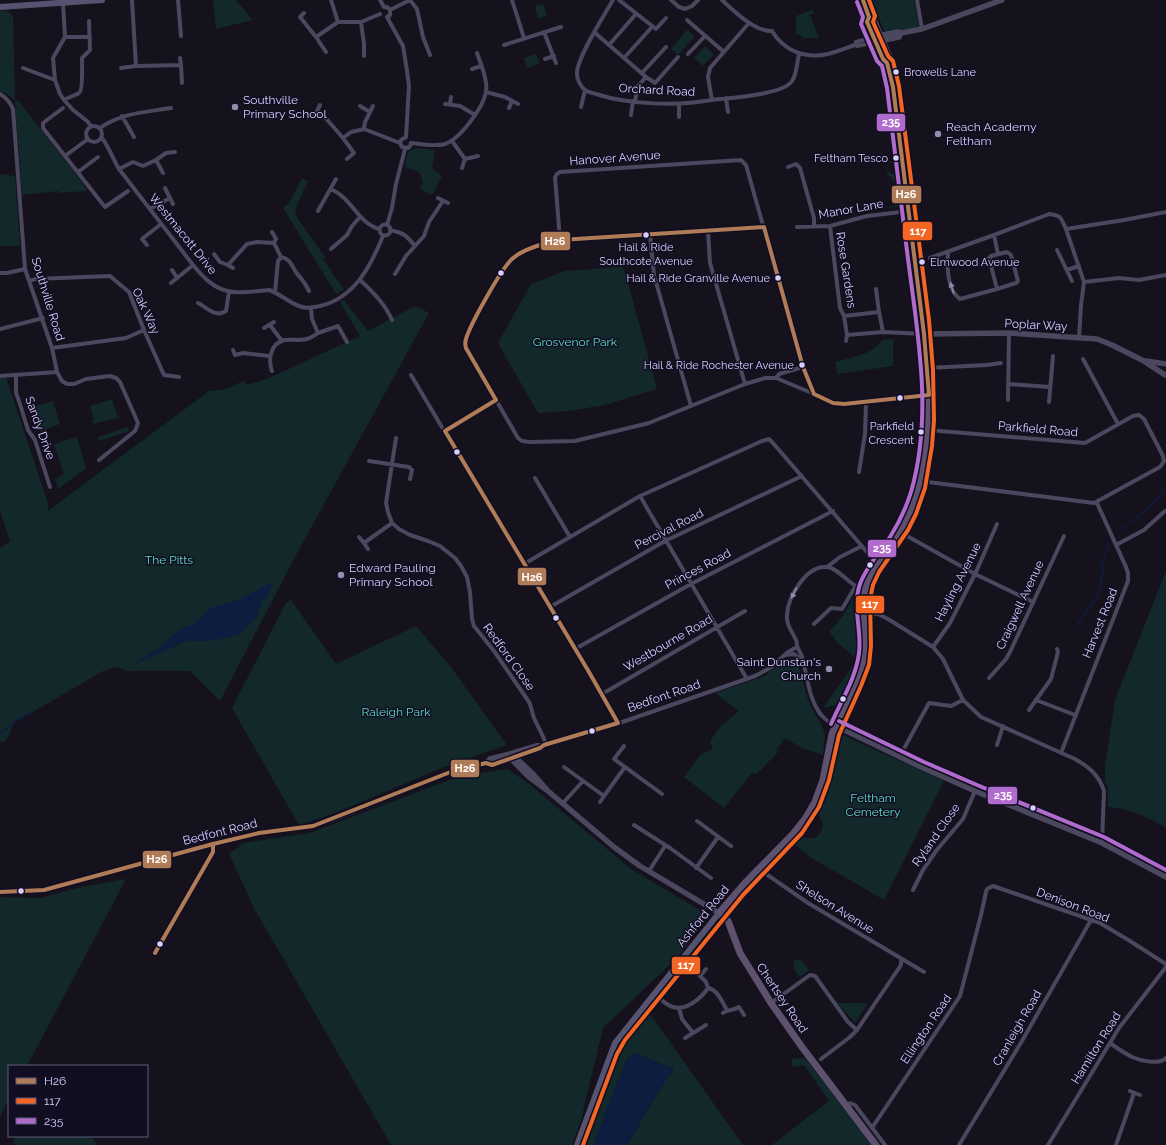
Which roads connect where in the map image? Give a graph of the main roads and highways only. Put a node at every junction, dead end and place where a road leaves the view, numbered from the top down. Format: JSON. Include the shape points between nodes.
{"nodes":[{"id":1,"x":102,"y":0,"type":"edge"},
{"id":2,"x":862,"y":0,"type":"edge"},
{"id":3,"x":0,"y":7,"type":"edge"},
{"id":4,"x":719,"y":913,"type":"junction"},
{"id":5,"x":577,"y":1145,"type":"edge"},
{"id":6,"x":876,"y":1145,"type":"edge"}],
"edges":[{"from":1,"to":3,"type":"main road"},
{"from":2,"to":4,"type":"main road","name":"Ashford Road","via":[[869,18],[867,22],[878,39],[893,87],[924,334],[929,395],[928,430],[920,481],[913,506],[900,532],[872,574],[865,592],[863,613],[866,640],[862,667],[832,735],[823,780],[815,802],[805,819]]},
{"from":4,"to":5,"type":"main road","name":"Ashford Road","via":[[615,1043]]},
{"from":4,"to":6,"type":"main road","name":"Chertsey Road","via":[[728,921],[740,953],[771,1004]]}]}
